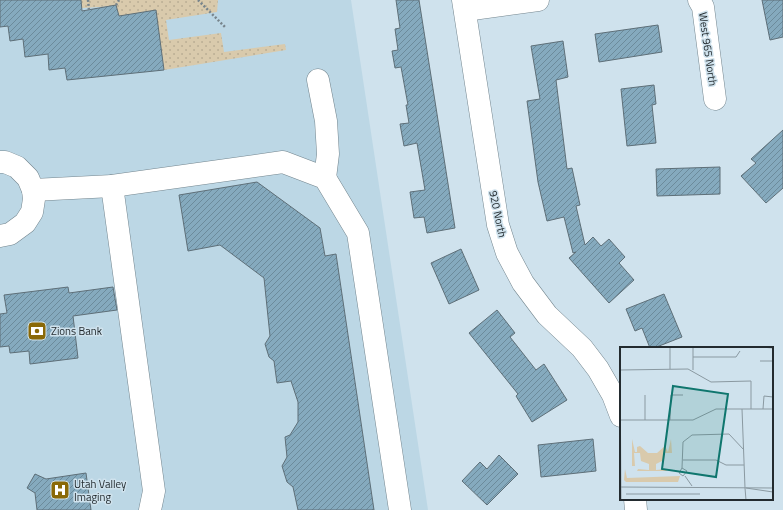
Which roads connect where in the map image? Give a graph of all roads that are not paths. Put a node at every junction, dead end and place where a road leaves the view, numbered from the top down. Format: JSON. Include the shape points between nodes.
{"nodes":[{"id":1,"x":538,"y":0,"type":"edge"},
{"id":2,"x":699,"y":0,"type":"edge"},
{"id":3,"x":464,"y":5,"type":"edge"},
{"id":4,"x":318,"y":80,"type":"dead end"},
{"id":5,"x":715,"y":99,"type":"dead end"},
{"id":6,"x":0,"y":162,"type":"edge"},
{"id":7,"x":325,"y":178,"type":"junction"},
{"id":8,"x":112,"y":186,"type":"junction"},
{"id":9,"x":33,"y":190,"type":"junction"},
{"id":10,"x":0,"y":236,"type":"edge"},
{"id":11,"x":620,"y":413,"type":"edge"},
{"id":12,"x":635,"y":500,"type":"edge"},
{"id":13,"x":150,"y":510,"type":"edge"},
{"id":14,"x":400,"y":510,"type":"edge"},
{"id":15,"x":636,"y":510,"type":"edge"}],
"edges":[{"from":1,"to":3,"type":"street"},
{"from":2,"to":5,"type":"street","name":"West 965 North"},
{"from":3,"to":11,"type":"street","name":"920 North","via":[[498,225],[507,253],[522,282],[547,315],[582,348],[598,369]]},
{"from":4,"to":7,"type":"street","via":[[328,147]]},
{"from":6,"to":9,"type":"street","via":[[17,167],[28,178]]},
{"from":7,"to":8,"type":"street","via":[[283,162]]},
{"from":7,"to":14,"type":"street","via":[[358,233]]},
{"from":8,"to":9,"type":"street"},
{"from":8,"to":13,"type":"street","via":[[154,491]]},
{"from":9,"to":10,"type":"street","via":[[32,212],[25,223],[10,234]]},
{"from":12,"to":15,"type":"street"}]}
